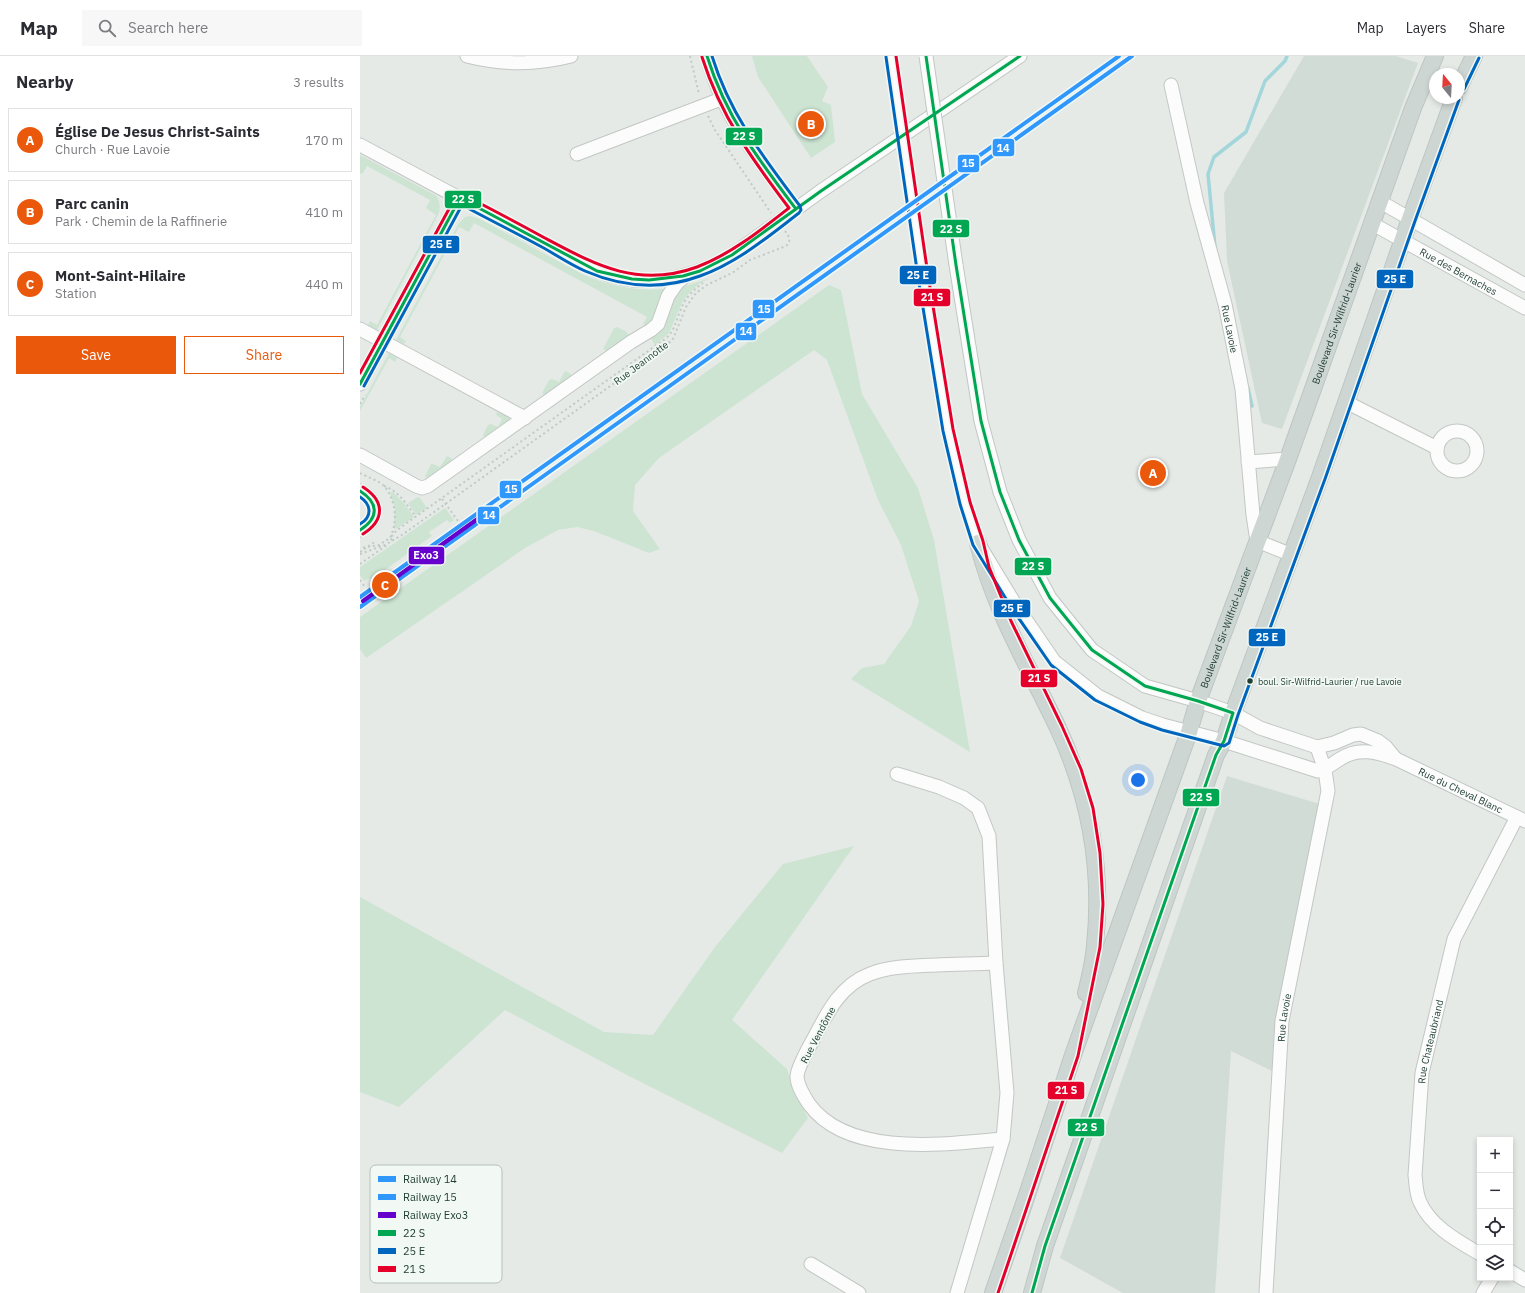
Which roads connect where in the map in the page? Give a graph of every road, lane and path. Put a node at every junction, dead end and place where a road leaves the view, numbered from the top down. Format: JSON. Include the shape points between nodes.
{"nodes":[{"id":1,"x":467,"y":56,"type":"edge"},
{"id":2,"x":571,"y":56,"type":"edge"},
{"id":3,"x":690,"y":56,"type":"edge"},
{"id":4,"x":707,"y":56,"type":"edge"},
{"id":5,"x":891,"y":56,"type":"edge"},
{"id":6,"x":926,"y":56,"type":"edge"},
{"id":7,"x":1020,"y":56,"type":"edge"},
{"id":8,"x":1435,"y":56,"type":"edge"},
{"id":9,"x":1474,"y":56,"type":"edge"},
{"id":10,"x":1465,"y":75,"type":"edge"},
{"id":11,"x":1171,"y":85,"type":"dead end"},
{"id":12,"x":721,"y":99,"type":"junction"},
{"id":13,"x":1452,"y":104,"type":"edge"},
{"id":14,"x":703,"y":106,"type":"junction"},
{"id":15,"x":360,"y":145,"type":"edge"},
{"id":16,"x":577,"y":154,"type":"dead end"},
{"id":17,"x":460,"y":198,"type":"junction"},
{"id":18,"x":1379,"y":201,"type":"junction"},
{"id":19,"x":796,"y":209,"type":"junction"},
{"id":20,"x":1410,"y":219,"type":"junction"},
{"id":21,"x":778,"y":223,"type":"junction"},
{"id":22,"x":1371,"y":223,"type":"junction"},
{"id":23,"x":1403,"y":240,"type":"junction"},
{"id":24,"x":684,"y":277,"type":"junction"},
{"id":25,"x":1525,"y":285,"type":"edge"},
{"id":26,"x":1525,"y":308,"type":"edge"},
{"id":27,"x":360,"y":329,"type":"edge"},
{"id":28,"x":383,"y":341,"type":"junction"},
{"id":29,"x":653,"y":348,"type":"dead end"},
{"id":30,"x":657,"y":354,"type":"junction"},
{"id":31,"x":360,"y":384,"type":"edge"},
{"id":32,"x":1346,"y":402,"type":"junction"},
{"id":33,"x":556,"y":417,"type":"dead end"},
{"id":34,"x":525,"y":418,"type":"junction"},
{"id":35,"x":560,"y":422,"type":"junction"},
{"id":36,"x":1437,"y":448,"type":"dead end"},
{"id":37,"x":360,"y":455,"type":"edge"},
{"id":38,"x":1288,"y":459,"type":"junction"},
{"id":39,"x":1248,"y":462,"type":"junction"},
{"id":40,"x":384,"y":486,"type":"dead end"},
{"id":41,"x":360,"y":491,"type":"edge"},
{"id":42,"x":446,"y":504,"type":"junction"},
{"id":43,"x":416,"y":517,"type":"junction"},
{"id":44,"x":458,"y":521,"type":"dead end"},
{"id":45,"x":360,"y":530,"type":"edge"},
{"id":46,"x":393,"y":541,"type":"junction"},
{"id":47,"x":1257,"y":541,"type":"junction"},
{"id":48,"x":376,"y":542,"type":"dead end"},
{"id":49,"x":978,"y":543,"type":"junction"},
{"id":50,"x":360,"y":553,"type":"edge"},
{"id":51,"x":1292,"y":555,"type":"junction"},
{"id":52,"x":360,"y":564,"type":"edge"},
{"id":53,"x":360,"y":580,"type":"edge"},
{"id":54,"x":365,"y":587,"type":"dead end"},
{"id":55,"x":1198,"y":701,"type":"junction"},
{"id":56,"x":1233,"y":714,"type":"junction"},
{"id":57,"x":1189,"y":732,"type":"junction"},
{"id":58,"x":1224,"y":741,"type":"junction"},
{"id":59,"x":1317,"y":747,"type":"junction"},
{"id":60,"x":1396,"y":759,"type":"junction"},
{"id":61,"x":1325,"y":770,"type":"junction"},
{"id":62,"x":896,"y":774,"type":"dead end"},
{"id":63,"x":1521,"y":819,"type":"edge"},
{"id":64,"x":996,"y":963,"type":"junction"},
{"id":65,"x":1073,"y":1054,"type":"junction"},
{"id":66,"x":1003,"y":1139,"type":"junction"},
{"id":67,"x":1477,"y":1252,"type":"edge"},
{"id":68,"x":811,"y":1264,"type":"dead end"},
{"id":69,"x":1513,"y":1273,"type":"edge"},
{"id":70,"x":1525,"y":1280,"type":"edge"},
{"id":71,"x":1490,"y":1281,"type":"edge"},
{"id":72,"x":859,"y":1293,"type":"edge"},
{"id":73,"x":957,"y":1293,"type":"edge"},
{"id":74,"x":993,"y":1293,"type":"edge"},
{"id":75,"x":1032,"y":1293,"type":"edge"},
{"id":76,"x":1266,"y":1293,"type":"edge"},
{"id":77,"x":1483,"y":1293,"type":"edge"}],
"edges":[{"from":1,"to":2,"type":"street","via":[[499,62],[530,63]]},
{"from":3,"to":14,"type":"path","name":"Rue Jeannotte"},
{"from":4,"to":12,"type":"street"},
{"from":5,"to":49,"type":"street","bridge":true,"via":[[948,430],[965,503]]},
{"from":6,"to":55,"type":"street","bridge":true,"via":[[956,265],[982,421],[1000,492],[1019,540],[1050,598],[1092,650],[1145,686]]},
{"from":7,"to":19,"type":"street"},
{"from":8,"to":18,"type":"main road","name":"Boulevard Sir-Wilfrid-Laurier"},
{"from":9,"to":10,"type":"main road"},
{"from":11,"to":39,"type":"street","name":"Rue Lavoie","via":[[1197,203],[1225,304],[1242,389]]},
{"from":12,"to":14,"type":"street"},
{"from":12,"to":19,"type":"street","via":[[749,148]]},
{"from":13,"to":20,"type":"main road"},
{"from":14,"to":16,"type":"street"},
{"from":14,"to":21,"type":"path","name":"Rue Jeannotte","via":[[715,130]]},
{"from":15,"to":17,"type":"street"},
{"from":17,"to":24,"type":"street","via":[[597,271],[635,280]]},
{"from":17,"to":28,"type":"street"},
{"from":18,"to":20,"type":"street","name":"Rue des Bernaches"},
{"from":18,"to":22,"type":"main road","name":"Boulevard Sir-Wilfrid-Laurier"},
{"from":19,"to":21,"type":"street"},
{"from":20,"to":23,"type":"main road"},
{"from":20,"to":25,"type":"street","name":"Rue des Bernaches"},
{"from":21,"to":24,"type":"street","via":[[720,262]]},
{"from":21,"to":30,"type":"path","name":"Rue Jeannotte","via":[[789,235],[788,244],[750,260],[696,293],[688,302],[673,338]]},
{"from":22,"to":23,"type":"street","name":"Rue des Bernaches"},
{"from":22,"to":38,"type":"main road","name":"Boulevard Sir-Wilfrid-Laurier"},
{"from":23,"to":26,"type":"street","name":"Rue des Bernaches"},
{"from":23,"to":32,"type":"main road"},
{"from":24,"to":34,"type":"street","via":[[668,296],[658,324]]},
{"from":27,"to":28,"type":"street"},
{"from":28,"to":31,"type":"street"},
{"from":28,"to":34,"type":"street"},
{"from":29,"to":30,"type":"path"},
{"from":30,"to":35,"type":"path","name":"Rue Jeannotte"},
{"from":32,"to":36,"type":"street"},
{"from":32,"to":51,"type":"main road"},
{"from":33,"to":35,"type":"path"},
{"from":34,"to":37,"type":"street","via":[[428,486],[419,487],[412,484]]},
{"from":35,"to":42,"type":"path","name":"Rue Jeannotte"},
{"from":38,"to":39,"type":"street"},
{"from":38,"to":47,"type":"main road","name":"Boulevard Sir-Wilfrid-Laurier"},
{"from":39,"to":47,"type":"street","name":"Rue Lavoie"},
{"from":40,"to":43,"type":"path","via":[[397,493]]},
{"from":41,"to":45,"type":"street","via":[[372,500],[375,511],[371,522]]},
{"from":42,"to":43,"type":"path","via":[[442,498]]},
{"from":42,"to":44,"type":"path"},
{"from":42,"to":46,"type":"path","name":"Rue Jeannotte"},
{"from":43,"to":46,"type":"path","via":[[390,538]]},
{"from":46,"to":50,"type":"path","name":"Rue Jeannotte"},
{"from":46,"to":52,"type":"path"},
{"from":47,"to":51,"type":"street"},
{"from":47,"to":55,"type":"main road","name":"Boulevard Sir-Wilfrid-Laurier"},
{"from":48,"to":50,"type":"path"},
{"from":49,"to":57,"type":"street","via":[[1014,604],[1054,661],[1098,696],[1142,718]]},
{"from":49,"to":65,"type":"main road","via":[[984,569],[997,602],[1058,728],[1088,809],[1098,904],[1095,946]]},
{"from":51,"to":56,"type":"main road"},
{"from":53,"to":54,"type":"path"},
{"from":55,"to":56,"type":"street"},
{"from":55,"to":57,"type":"main road","name":"Boulevard Sir-Wilfrid-Laurier"},
{"from":56,"to":58,"type":"main road"},
{"from":56,"to":59,"type":"street","via":[[1260,728]]},
{"from":57,"to":58,"type":"street"},
{"from":57,"to":65,"type":"main road","name":"Boulevard Sir-Wilfrid-Laurier"},
{"from":58,"to":61,"type":"street","via":[[1310,769]]},
{"from":58,"to":75,"type":"main road","via":[[1216,755],[1050,1231]]},
{"from":59,"to":60,"type":"street","name":"Rue du Cheval Blanc","via":[[1361,734],[1378,741]]},
{"from":59,"to":61,"type":"street","name":"Rue Lavoie"},
{"from":60,"to":61,"type":"street","name":"Rue du Cheval Blanc","via":[[1365,751],[1342,757]]},
{"from":60,"to":63,"type":"street","name":"Rue du Cheval Blanc"},
{"from":61,"to":76,"type":"street","name":"Rue Lavoie","via":[[1328,791],[1326,806],[1282,1021]]},
{"from":62,"to":64,"type":"street","via":[[945,790],[964,798],[978,808],[989,836]]},
{"from":63,"to":67,"type":"street","name":"Rue Chateaubriand","via":[[1454,939],[1422,1073],[1415,1175],[1420,1202],[1437,1225],[1451,1237]]},
{"from":64,"to":66,"type":"street","via":[[1007,1093]]},
{"from":64,"to":66,"type":"street","name":"Rue Vendôme","via":[[893,967],[850,984],[823,1021],[797,1076],[799,1086],[815,1112],[849,1133],[886,1143],[936,1145]]},
{"from":65,"to":74,"type":"main road","name":"Boulevard Sir-Wilfrid-Laurier"},
{"from":66,"to":73,"type":"street"},
{"from":68,"to":72,"type":"street"},
{"from":69,"to":70,"type":"street"},
{"from":71,"to":77,"type":"street"}]}
